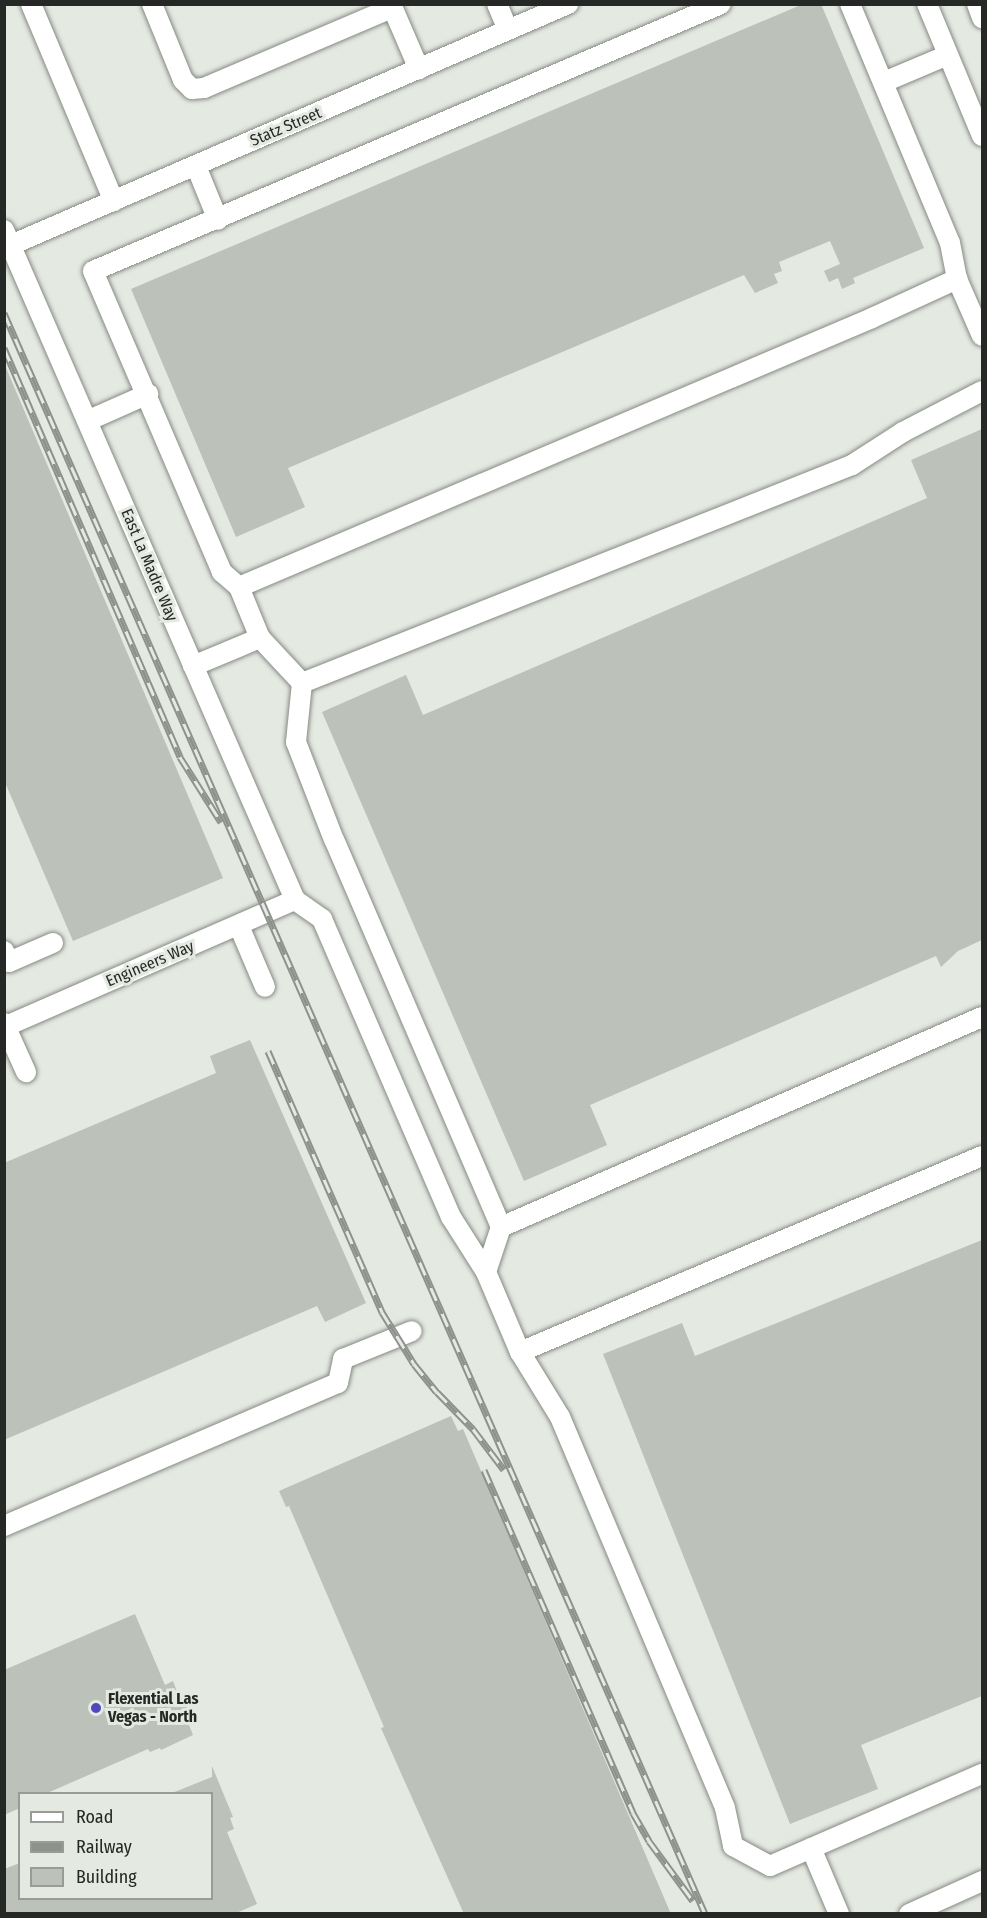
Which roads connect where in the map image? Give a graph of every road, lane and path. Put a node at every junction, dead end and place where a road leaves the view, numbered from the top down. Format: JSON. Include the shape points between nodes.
{"nodes":[{"id":1,"x":31,"y":4,"type":"edge"},
{"id":2,"x":152,"y":4,"type":"edge"},
{"id":3,"x":497,"y":4,"type":"edge"},
{"id":4,"x":568,"y":4,"type":"edge"},
{"id":5,"x":721,"y":4,"type":"edge"},
{"id":6,"x":850,"y":4,"type":"edge"},
{"id":7,"x":927,"y":4,"type":"edge"},
{"id":8,"x":977,"y":4,"type":"edge"},
{"id":9,"x":391,"y":6,"type":"edge"},
{"id":10,"x":982,"y":18,"type":"edge"},
{"id":11,"x":508,"y":30,"type":"junction"},
{"id":12,"x":948,"y":55,"type":"junction"},
{"id":13,"x":418,"y":69,"type":"junction"},
{"id":14,"x":884,"y":82,"type":"junction"},
{"id":15,"x":982,"y":136,"type":"edge"},
{"id":16,"x":196,"y":166,"type":"junction"},
{"id":17,"x":114,"y":201,"type":"junction"},
{"id":18,"x":218,"y":220,"type":"junction"},
{"id":19,"x":7,"y":241,"type":"edge"},
{"id":20,"x":957,"y":279,"type":"junction"},
{"id":21,"x":982,"y":330,"type":"edge"},
{"id":22,"x":982,"y":391,"type":"edge"},
{"id":23,"x":148,"y":394,"type":"junction"},
{"id":24,"x":87,"y":421,"type":"junction"},
{"id":25,"x":238,"y":587,"type":"junction"},
{"id":26,"x":260,"y":638,"type":"junction"},
{"id":27,"x":193,"y":666,"type":"junction"},
{"id":28,"x":302,"y":683,"type":"junction"},
{"id":29,"x":295,"y":900,"type":"junction"},
{"id":30,"x":239,"y":926,"type":"junction"},
{"id":31,"x":53,"y":943,"type":"dead end"},
{"id":32,"x":4,"y":951,"type":"edge"},
{"id":33,"x":265,"y":987,"type":"dead end"},
{"id":34,"x":982,"y":1017,"type":"edge"},
{"id":35,"x":5,"y":1025,"type":"edge"},
{"id":36,"x":26,"y":1072,"type":"dead end"},
{"id":37,"x":982,"y":1156,"type":"edge"},
{"id":38,"x":501,"y":1227,"type":"junction"},
{"id":39,"x":486,"y":1272,"type":"junction"},
{"id":40,"x":412,"y":1331,"type":"dead end"},
{"id":41,"x":520,"y":1352,"type":"junction"},
{"id":42,"x":4,"y":1526,"type":"edge"},
{"id":43,"x":982,"y":1774,"type":"edge"},
{"id":44,"x":811,"y":1848,"type":"junction"},
{"id":45,"x":982,"y":1881,"type":"edge"},
{"id":46,"x":839,"y":1914,"type":"edge"},
{"id":47,"x":909,"y":1914,"type":"edge"}],
"edges":[{"from":1,"to":17,"type":"street"},
{"from":2,"to":9,"type":"street","via":[[183,80],[192,89],[204,88]]},
{"from":3,"to":11,"type":"street"},
{"from":4,"to":11,"type":"street","name":"Statz Street"},
{"from":5,"to":18,"type":"street"},
{"from":6,"to":14,"type":"street"},
{"from":7,"to":12,"type":"street"},
{"from":8,"to":10,"type":"street"},
{"from":9,"to":13,"type":"street"},
{"from":11,"to":13,"type":"street","name":"Statz Street"},
{"from":12,"to":14,"type":"street"},
{"from":12,"to":15,"type":"street"},
{"from":13,"to":16,"type":"street","name":"Statz Street"},
{"from":14,"to":20,"type":"street","via":[[950,243]]},
{"from":16,"to":17,"type":"street","name":"Statz Street"},
{"from":16,"to":18,"type":"street"},
{"from":17,"to":19,"type":"street","name":"Statz Street"},
{"from":18,"to":23,"type":"street","via":[[93,271]]},
{"from":19,"to":24,"type":"street","name":"East La Madre Way"},
{"from":20,"to":21,"type":"street"},
{"from":20,"to":25,"type":"street"},
{"from":22,"to":28,"type":"street","via":[[903,432],[852,465]]},
{"from":23,"to":24,"type":"street"},
{"from":23,"to":25,"type":"street","via":[[222,572]]},
{"from":24,"to":27,"type":"street","name":"East La Madre Way"},
{"from":25,"to":26,"type":"street"},
{"from":26,"to":27,"type":"street"},
{"from":26,"to":28,"type":"street"},
{"from":27,"to":29,"type":"street","name":"East La Madre Way"},
{"from":28,"to":38,"type":"street","via":[[296,742],[334,840]]},
{"from":29,"to":30,"type":"street","name":"Engineers Way"},
{"from":29,"to":39,"type":"street","via":[[322,919],[450,1217]]},
{"from":30,"to":33,"type":"street"},
{"from":30,"to":35,"type":"street","name":"Engineers Way"},
{"from":31,"to":32,"type":"street","via":[[9,962]]},
{"from":34,"to":38,"type":"street"},
{"from":35,"to":36,"type":"street"},
{"from":37,"to":41,"type":"street"},
{"from":38,"to":39,"type":"street"},
{"from":39,"to":41,"type":"street"},
{"from":40,"to":42,"type":"street","via":[[343,1359],[338,1383]]},
{"from":41,"to":44,"type":"street","via":[[560,1417],[725,1808],[733,1846],[770,1866]]},
{"from":43,"to":44,"type":"street"},
{"from":44,"to":46,"type":"street"},
{"from":45,"to":47,"type":"street"}]}
